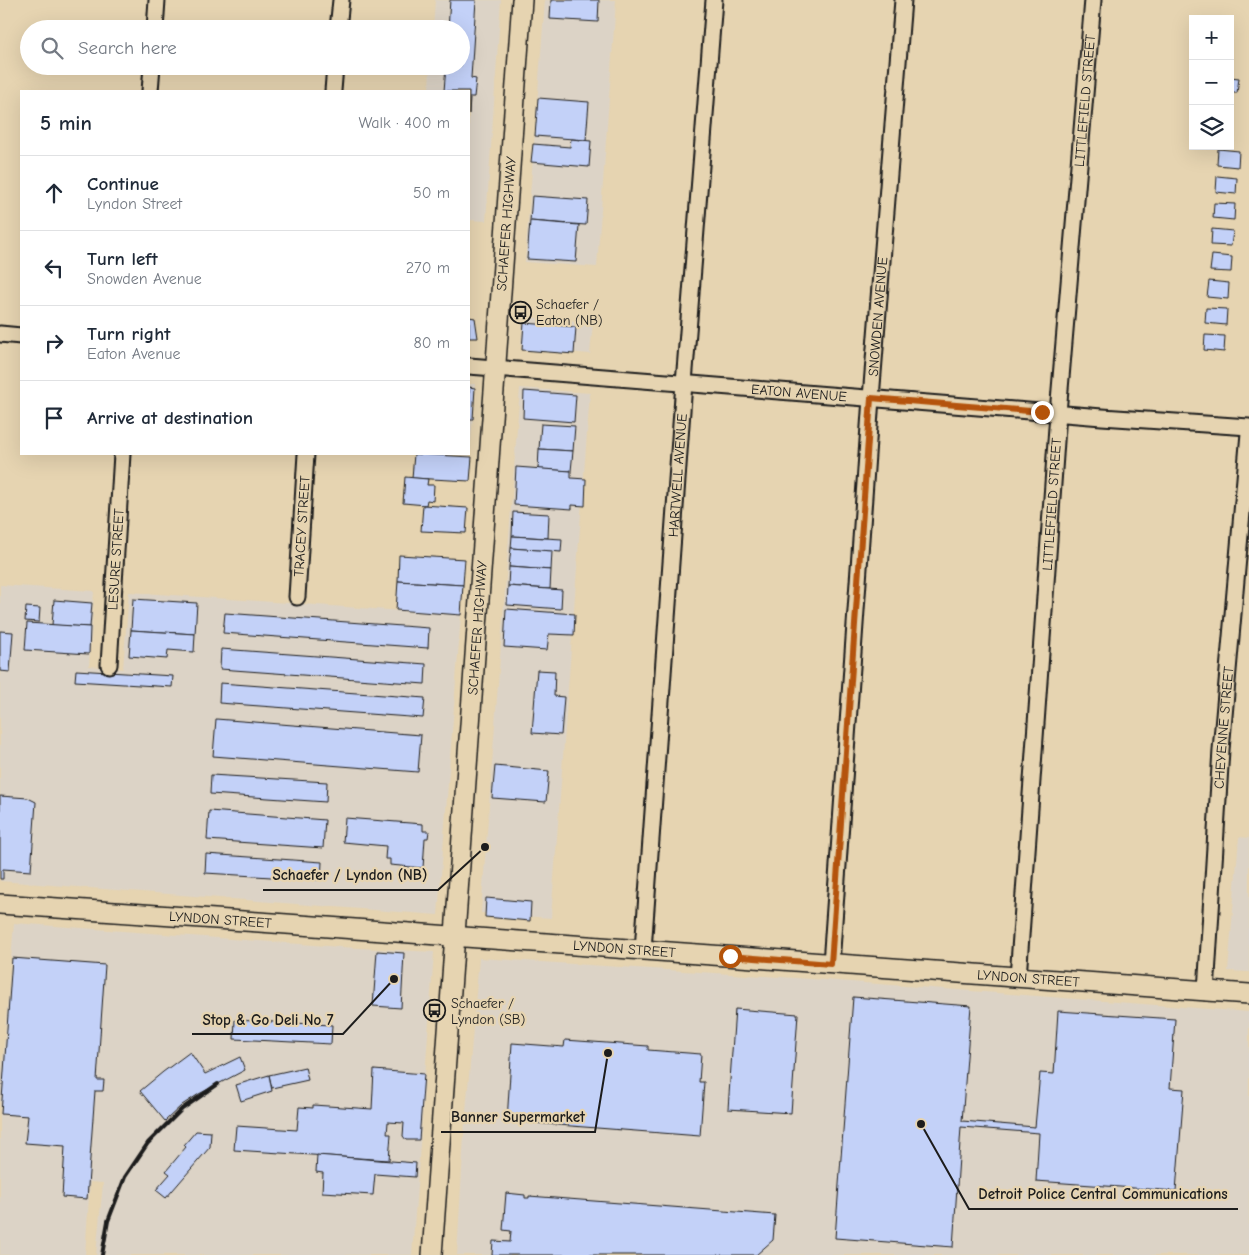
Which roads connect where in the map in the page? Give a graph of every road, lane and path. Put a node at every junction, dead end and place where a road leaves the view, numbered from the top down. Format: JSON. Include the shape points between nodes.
{"nodes":[{"id":1,"x":157,"y":0,"type":"edge"},
{"id":2,"x":341,"y":0,"type":"edge"},
{"id":3,"x":522,"y":0,"type":"edge"},
{"id":4,"x":714,"y":0,"type":"edge"},
{"id":5,"x":903,"y":0,"type":"edge"},
{"id":6,"x":1093,"y":0,"type":"edge"},
{"id":7,"x":155,"y":20,"type":"edge"},
{"id":8,"x":339,"y":20,"type":"edge"},
{"id":9,"x":151,"y":75,"type":"edge"},
{"id":10,"x":334,"y":75,"type":"edge"},
{"id":11,"x":150,"y":90,"type":"edge"},
{"id":12,"x":333,"y":90,"type":"edge"},
{"id":13,"x":0,"y":334,"type":"edge"},
{"id":14,"x":20,"y":336,"type":"edge"},
{"id":15,"x":470,"y":366,"type":"edge"},
{"id":16,"x":496,"y":368,"type":"junction"},
{"id":17,"x":684,"y":383,"type":"junction"},
{"id":18,"x":871,"y":398,"type":"junction"},
{"id":19,"x":1058,"y":413,"type":"junction"},
{"id":20,"x":1249,"y":427,"type":"edge"},
{"id":21,"x":1249,"y":433,"type":"edge"},
{"id":22,"x":122,"y":455,"type":"edge"},
{"id":23,"x":306,"y":455,"type":"edge"},
{"id":24,"x":297,"y":598,"type":"dead end"},
{"id":25,"x":109,"y":665,"type":"dead end"},
{"id":26,"x":0,"y":904,"type":"edge"},
{"id":27,"x":456,"y":936,"type":"junction"},
{"id":28,"x":643,"y":950,"type":"junction"},
{"id":29,"x":831,"y":964,"type":"junction"},
{"id":30,"x":1018,"y":978,"type":"junction"},
{"id":31,"x":1206,"y":992,"type":"junction"},
{"id":32,"x":1249,"y":994,"type":"edge"},
{"id":33,"x":432,"y":1255,"type":"edge"}],
"edges":[{"from":1,"to":7,"type":"street"},
{"from":2,"to":8,"type":"street"},
{"from":3,"to":16,"type":"street","name":"SCHAEFER HIGHWAY"},
{"from":4,"to":17,"type":"street","name":"HARTWELL AVENUE"},
{"from":5,"to":18,"type":"street","name":"SNOWDEN AVENUE"},
{"from":6,"to":19,"type":"street","name":"LITTLEFIELD STREET"},
{"from":9,"to":11,"type":"street"},
{"from":10,"to":12,"type":"street"},
{"from":13,"to":14,"type":"street"},
{"from":15,"to":16,"type":"street","name":"EATON AVENUE"},
{"from":16,"to":17,"type":"street","name":"EATON AVENUE"},
{"from":16,"to":27,"type":"street","name":"SCHAEFER HIGHWAY"},
{"from":17,"to":18,"type":"street","name":"EATON AVENUE"},
{"from":17,"to":28,"type":"street","name":"HARTWELL AVENUE"},
{"from":18,"to":19,"type":"street","name":"EATON AVENUE"},
{"from":18,"to":29,"type":"street","name":"SNOWDEN AVENUE"},
{"from":19,"to":20,"type":"street","name":"EATON AVENUE"},
{"from":19,"to":30,"type":"street","name":"LITTLEFIELD STREET"},
{"from":21,"to":31,"type":"street","name":"CHEYENNE STREET","via":[[1221,750]]},
{"from":22,"to":25,"type":"street","name":"LESURE STREET"},
{"from":23,"to":24,"type":"street","name":"TRACEY STREET"},
{"from":26,"to":27,"type":"street","name":"LYNDON STREET"},
{"from":27,"to":28,"type":"street","name":"LYNDON STREET"},
{"from":27,"to":33,"type":"street","name":"SCHAEFER HIGHWAY"},
{"from":28,"to":29,"type":"street","name":"LYNDON STREET"},
{"from":29,"to":30,"type":"street","name":"LYNDON STREET"},
{"from":30,"to":31,"type":"street","name":"LYNDON STREET"},
{"from":31,"to":32,"type":"street","name":"LYNDON STREET"}]}
